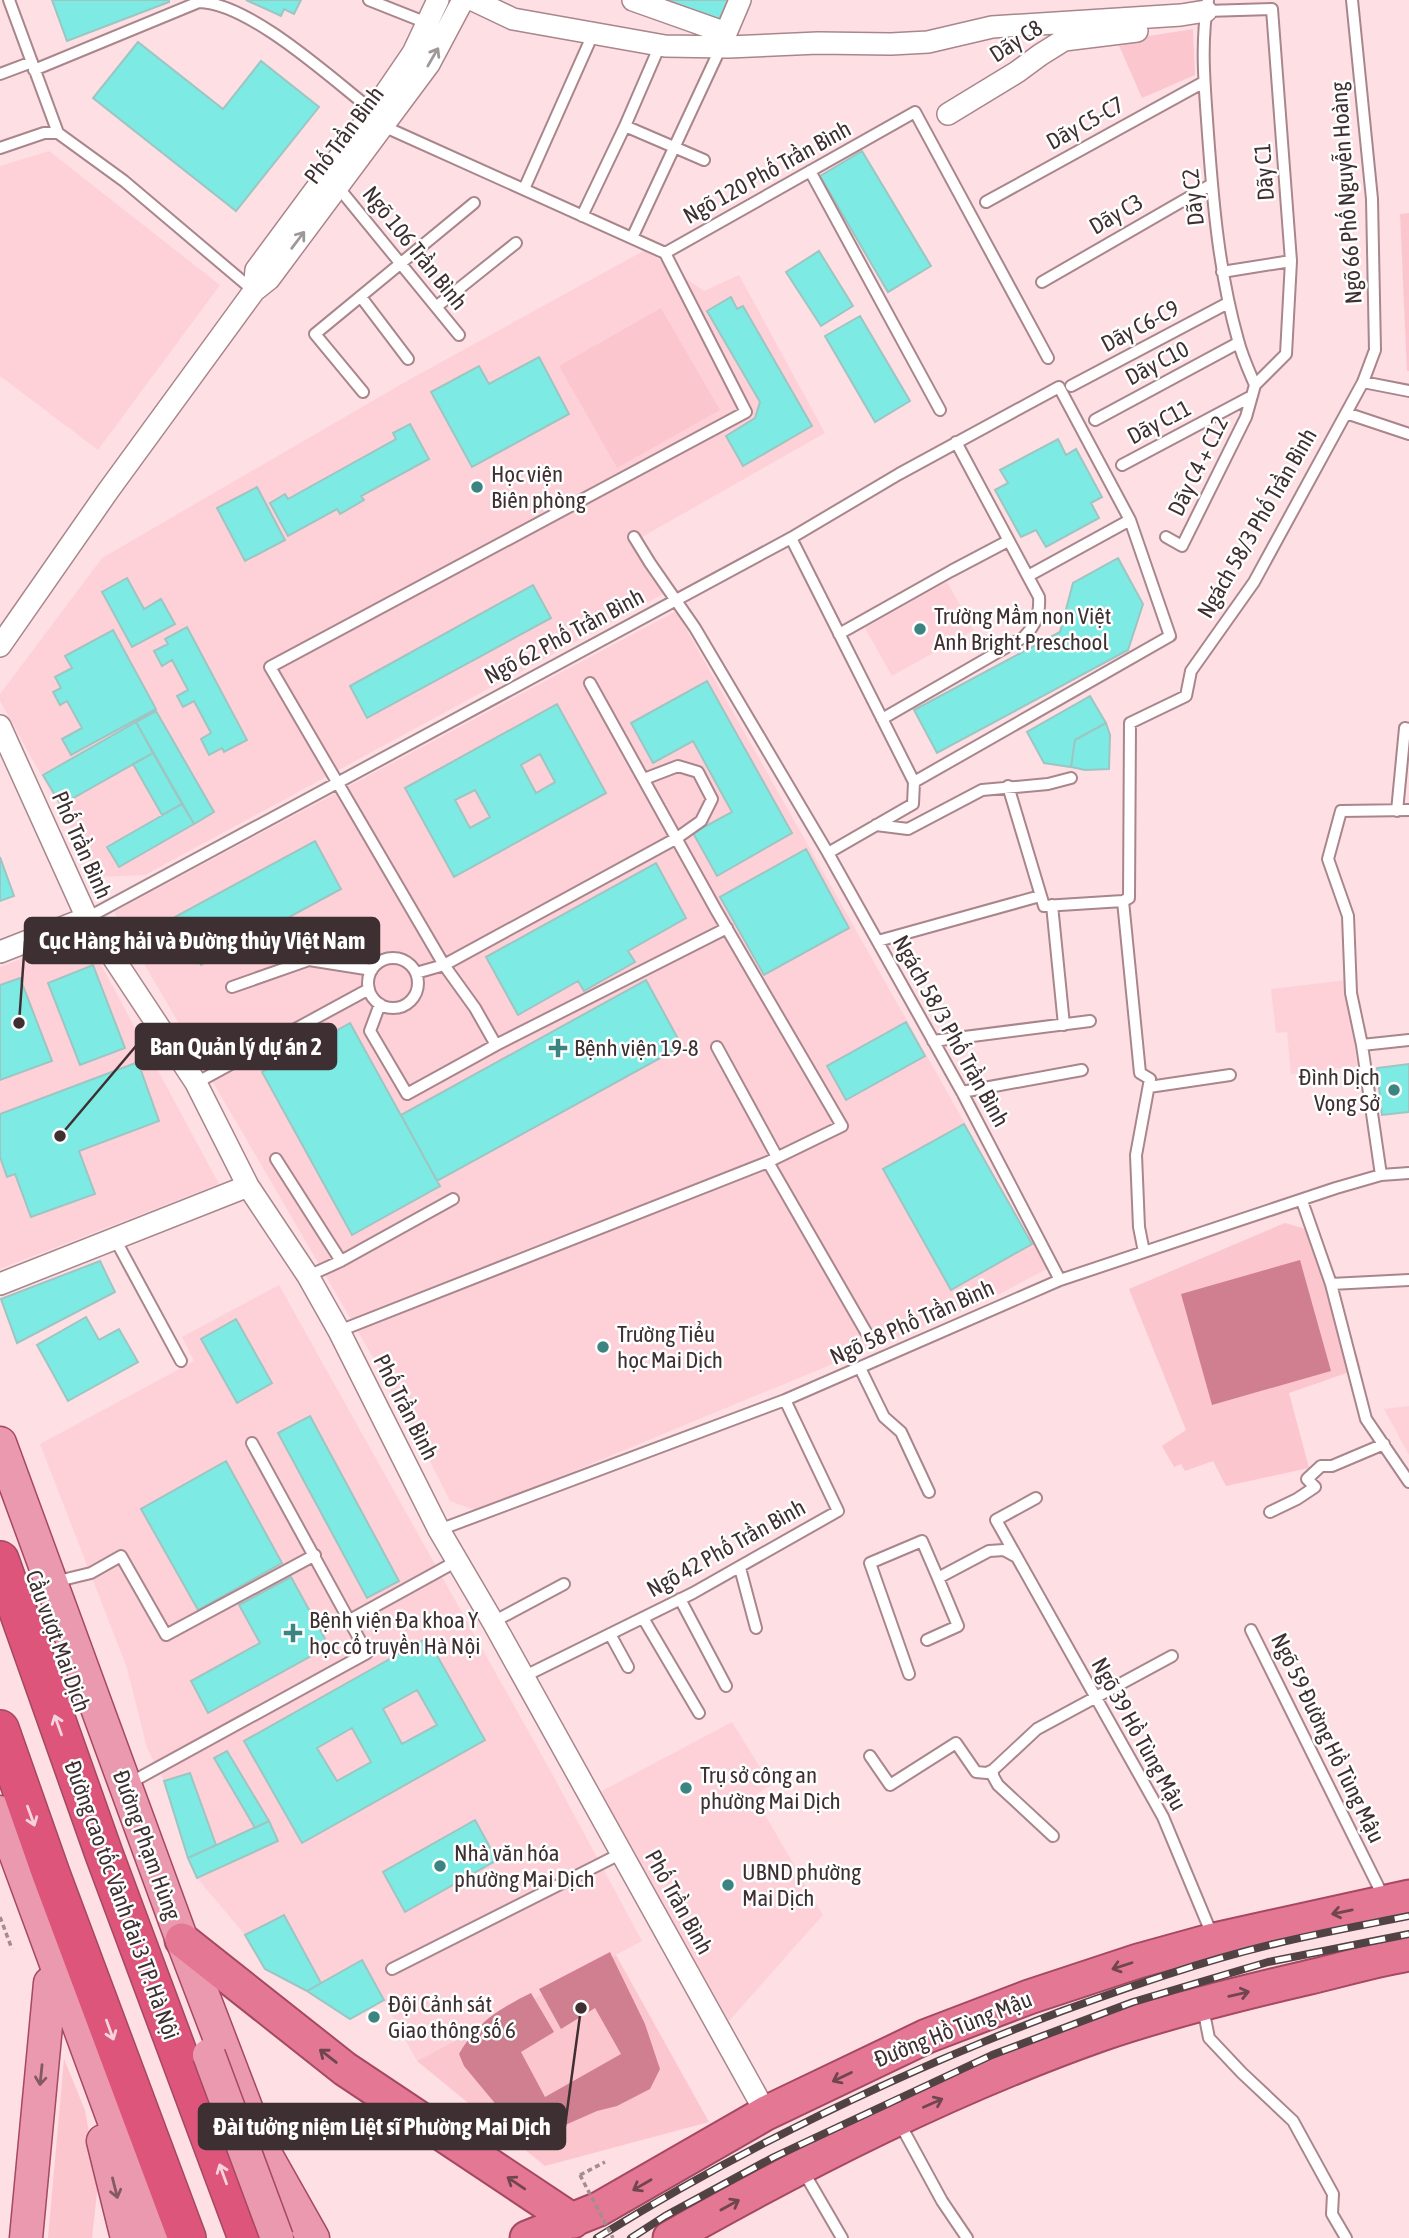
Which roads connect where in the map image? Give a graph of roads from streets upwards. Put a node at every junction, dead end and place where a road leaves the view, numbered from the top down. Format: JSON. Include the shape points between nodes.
{"nodes":[{"id":1,"x":438,"y":0,"type":"edge"},
{"id":2,"x":463,"y":0,"type":"edge"},
{"id":3,"x":473,"y":0,"type":"edge"},
{"id":4,"x":633,"y":0,"type":"edge"},
{"id":5,"x":740,"y":0,"type":"edge"},
{"id":6,"x":1206,"y":12,"type":"edge"},
{"id":7,"x":948,"y":114,"type":"dead end"},
{"id":8,"x":378,"y":119,"type":"junction"},
{"id":9,"x":254,"y":291,"type":"junction"},
{"id":10,"x":0,"y":646,"type":"edge"},
{"id":11,"x":0,"y":726,"type":"edge"},
{"id":12,"x":87,"y":918,"type":"junction"},
{"id":13,"x":0,"y":952,"type":"edge"},
{"id":14,"x":248,"y":1186,"type":"junction"},
{"id":15,"x":0,"y":1284,"type":"edge"},
{"id":16,"x":0,"y":1443,"type":"edge"},
{"id":17,"x":0,"y":1477,"type":"edge"},
{"id":18,"x":0,"y":1560,"type":"edge"},
{"id":19,"x":0,"y":1729,"type":"edge"},
{"id":20,"x":0,"y":1812,"type":"edge"},
{"id":21,"x":0,"y":1853,"type":"edge"},
{"id":22,"x":1397,"y":1900,"type":"edge"},
{"id":23,"x":182,"y":1940,"type":"junction"},
{"id":24,"x":1406,"y":1959,"type":"edge"},
{"id":25,"x":50,"y":1983,"type":"junction"},
{"id":26,"x":196,"y":2060,"type":"junction"},
{"id":27,"x":116,"y":2087,"type":"junction"},
{"id":28,"x":766,"y":2113,"type":"junction"},
{"id":29,"x":290,"y":2197,"type":"junction"},
{"id":30,"x":573,"y":2221,"type":"junction"},
{"id":31,"x":26,"y":2238,"type":"edge"},
{"id":32,"x":127,"y":2238,"type":"edge"},
{"id":33,"x":157,"y":2238,"type":"edge"},
{"id":34,"x":187,"y":2238,"type":"edge"},
{"id":35,"x":247,"y":2238,"type":"edge"},
{"id":36,"x":260,"y":2238,"type":"edge"},
{"id":37,"x":277,"y":2238,"type":"edge"},
{"id":38,"x":313,"y":2238,"type":"edge"},
{"id":39,"x":527,"y":2238,"type":"edge"},
{"id":40,"x":670,"y":2238,"type":"edge"}],
"edges":[{"from":1,"to":8,"type":"street","name":"Phố Trần Bình"},
{"from":8,"to":2,"type":"street","name":"Phố Trần Bình","one_way":true,"via":[[429,64]]},
{"from":3,"to":6,"type":"street","via":[[513,19],[660,46],[721,47],[928,42],[992,27]]},
{"from":4,"to":5,"type":"street","via":[[726,33]]},
{"from":6,"to":7,"type":"street","name":"Dãy C8","via":[[1064,40]]},
{"from":9,"to":8,"type":"street","name":"Phố Trần Bình","one_way":true,"via":[[269,279],[338,187]]},
{"from":8,"to":9,"type":"street","name":"Phố Trần Bình","via":[[256,270]]},
{"from":9,"to":10,"type":"street","name":"Phố Trần Bình"},
{"from":11,"to":12,"type":"street","name":"Phố Trần Bình"},
{"from":12,"to":13,"type":"street"},
{"from":12,"to":14,"type":"street","name":"Phố Trần Bình","via":[[196,1083]]},
{"from":14,"to":15,"type":"street"},
{"from":14,"to":28,"type":"street","name":"Phố Trần Bình","via":[[339,1331],[439,1530]]},
{"from":16,"to":23,"type":"main road","name":"Đường Phạm Hùng"},
{"from":17,"to":26,"type":"main road","name":"Cầu vượt Mai Dịch","via":[[130,1844]]},
{"from":26,"to":18,"type":"highway","name":"Đường cao tốc Vành đai 3 TP. Hà Nội","one_way":true,"via":[[104,1854]]},
{"from":19,"to":27,"type":"highway","one_way":true},
{"from":20,"to":27,"type":"main road"},
{"from":21,"to":25,"type":"main road"},
{"from":22,"to":28,"type":"highway","name":"Đường Hồ Tùng Mậu","one_way":true,"via":[[1214,1940],[1029,1997],[927,2036]]},
{"from":23,"to":29,"type":"main road","name":"Đường Phạm Hùng","via":[[260,2144]]},
{"from":30,"to":23,"type":"highway","one_way":true,"via":[[345,2069]]},
{"from":40,"to":24,"type":"highway","one_way":true,"via":[[800,2167],[1033,2060],[1202,2002]]},
{"from":25,"to":31,"type":"main road","one_way":true},
{"from":25,"to":32,"type":"main road","one_way":true,"via":[[101,2134]]},
{"from":35,"to":26,"type":"highway","name":"Đường cao tốc Vành đai 3 TP. Hà Nội","one_way":true},
{"from":26,"to":37,"type":"main road","name":"Cầu vượt Mai Dịch","bridge":true},
{"from":27,"to":33,"type":"main road"},
{"from":27,"to":34,"type":"highway"},
{"from":28,"to":30,"type":"highway","name":"Đường Hồ Tùng Mậu","one_way":true},
{"from":29,"to":36,"type":"main road"},
{"from":29,"to":38,"type":"main road","name":"Đường Phạm Hùng"},
{"from":30,"to":39,"type":"highway","name":"Đường Hồ Tùng Mậu"}]}
